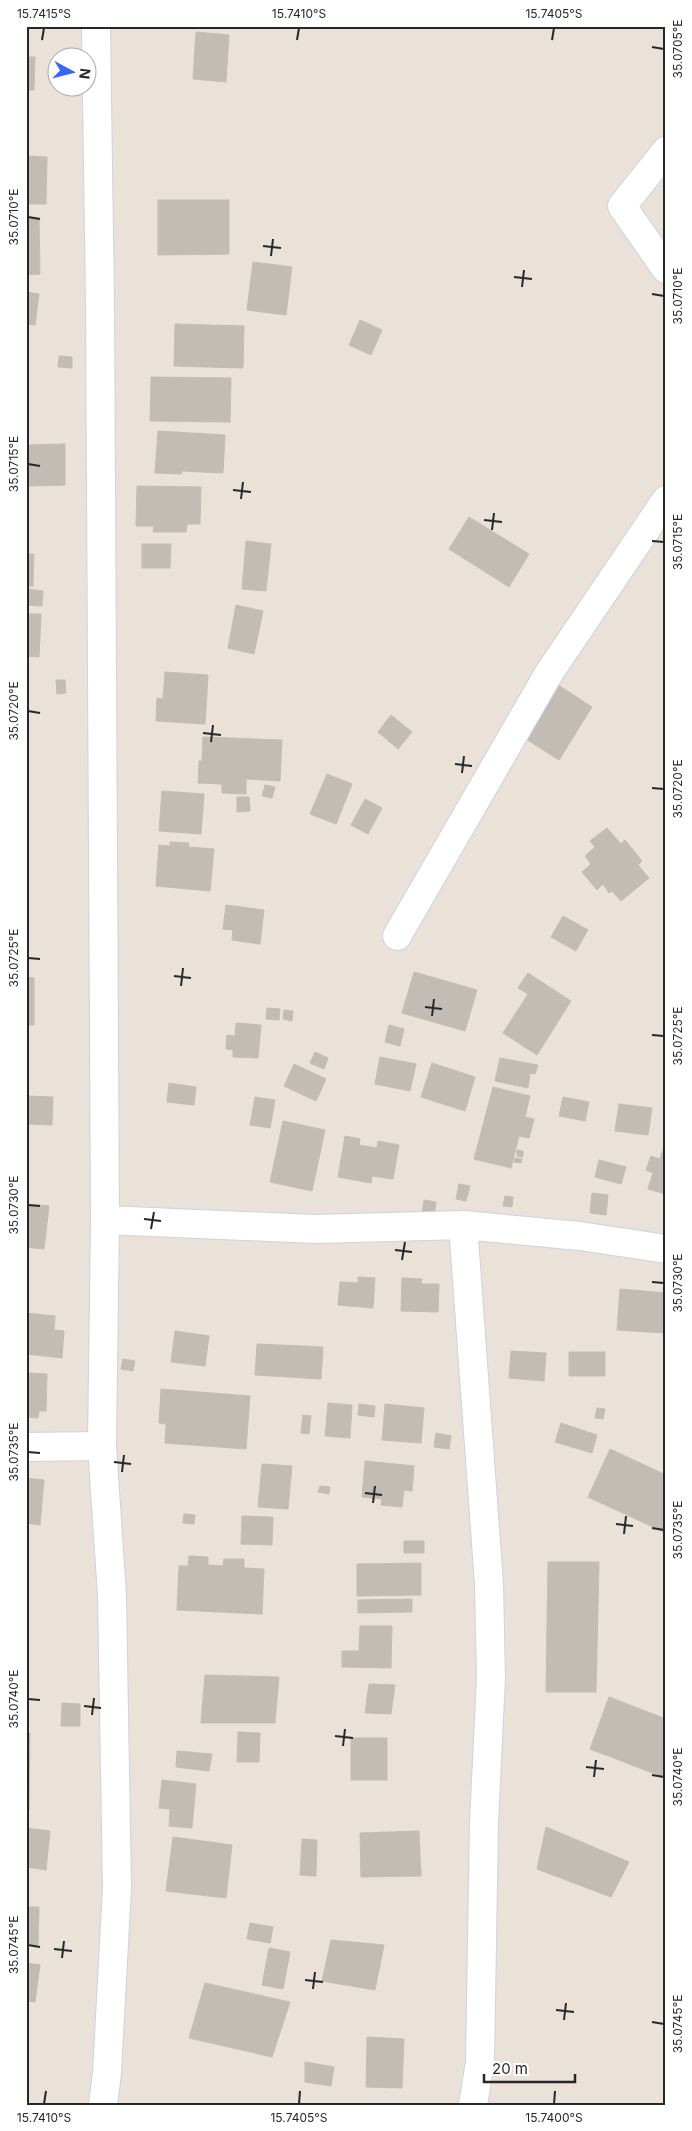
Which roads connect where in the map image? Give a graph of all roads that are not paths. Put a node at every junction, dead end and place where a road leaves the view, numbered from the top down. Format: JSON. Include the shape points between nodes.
{"nodes":[{"id":1,"x":96,"y":26,"type":"edge"},
{"id":2,"x":666,"y":151,"type":"edge"},
{"id":3,"x":666,"y":268,"type":"edge"},
{"id":4,"x":666,"y":500,"type":"edge"},
{"id":5,"x":397,"y":936,"type":"dead end"},
{"id":6,"x":104,"y":1220,"type":"junction"},
{"id":7,"x":463,"y":1225,"type":"junction"},
{"id":8,"x":666,"y":1250,"type":"edge"},
{"id":9,"x":102,"y":1446,"type":"junction"},
{"id":10,"x":26,"y":1447,"type":"edge"},
{"id":11,"x":102,"y":2105,"type":"edge"},
{"id":12,"x":473,"y":2105,"type":"edge"}],
"edges":[{"from":1,"to":6,"type":"street"},
{"from":2,"to":3,"type":"street","via":[[622,206]]},
{"from":4,"to":5,"type":"street","via":[[549,673]]},
{"from":6,"to":7,"type":"street","via":[[316,1230]]},
{"from":6,"to":9,"type":"street"},
{"from":7,"to":8,"type":"street","via":[[580,1236]]},
{"from":7,"to":12,"type":"street","via":[[489,1584],[491,1678],[484,1822],[480,2062]]},
{"from":9,"to":10,"type":"street"},
{"from":9,"to":11,"type":"street","via":[[112,1595],[117,1888],[107,2073]]}]}
